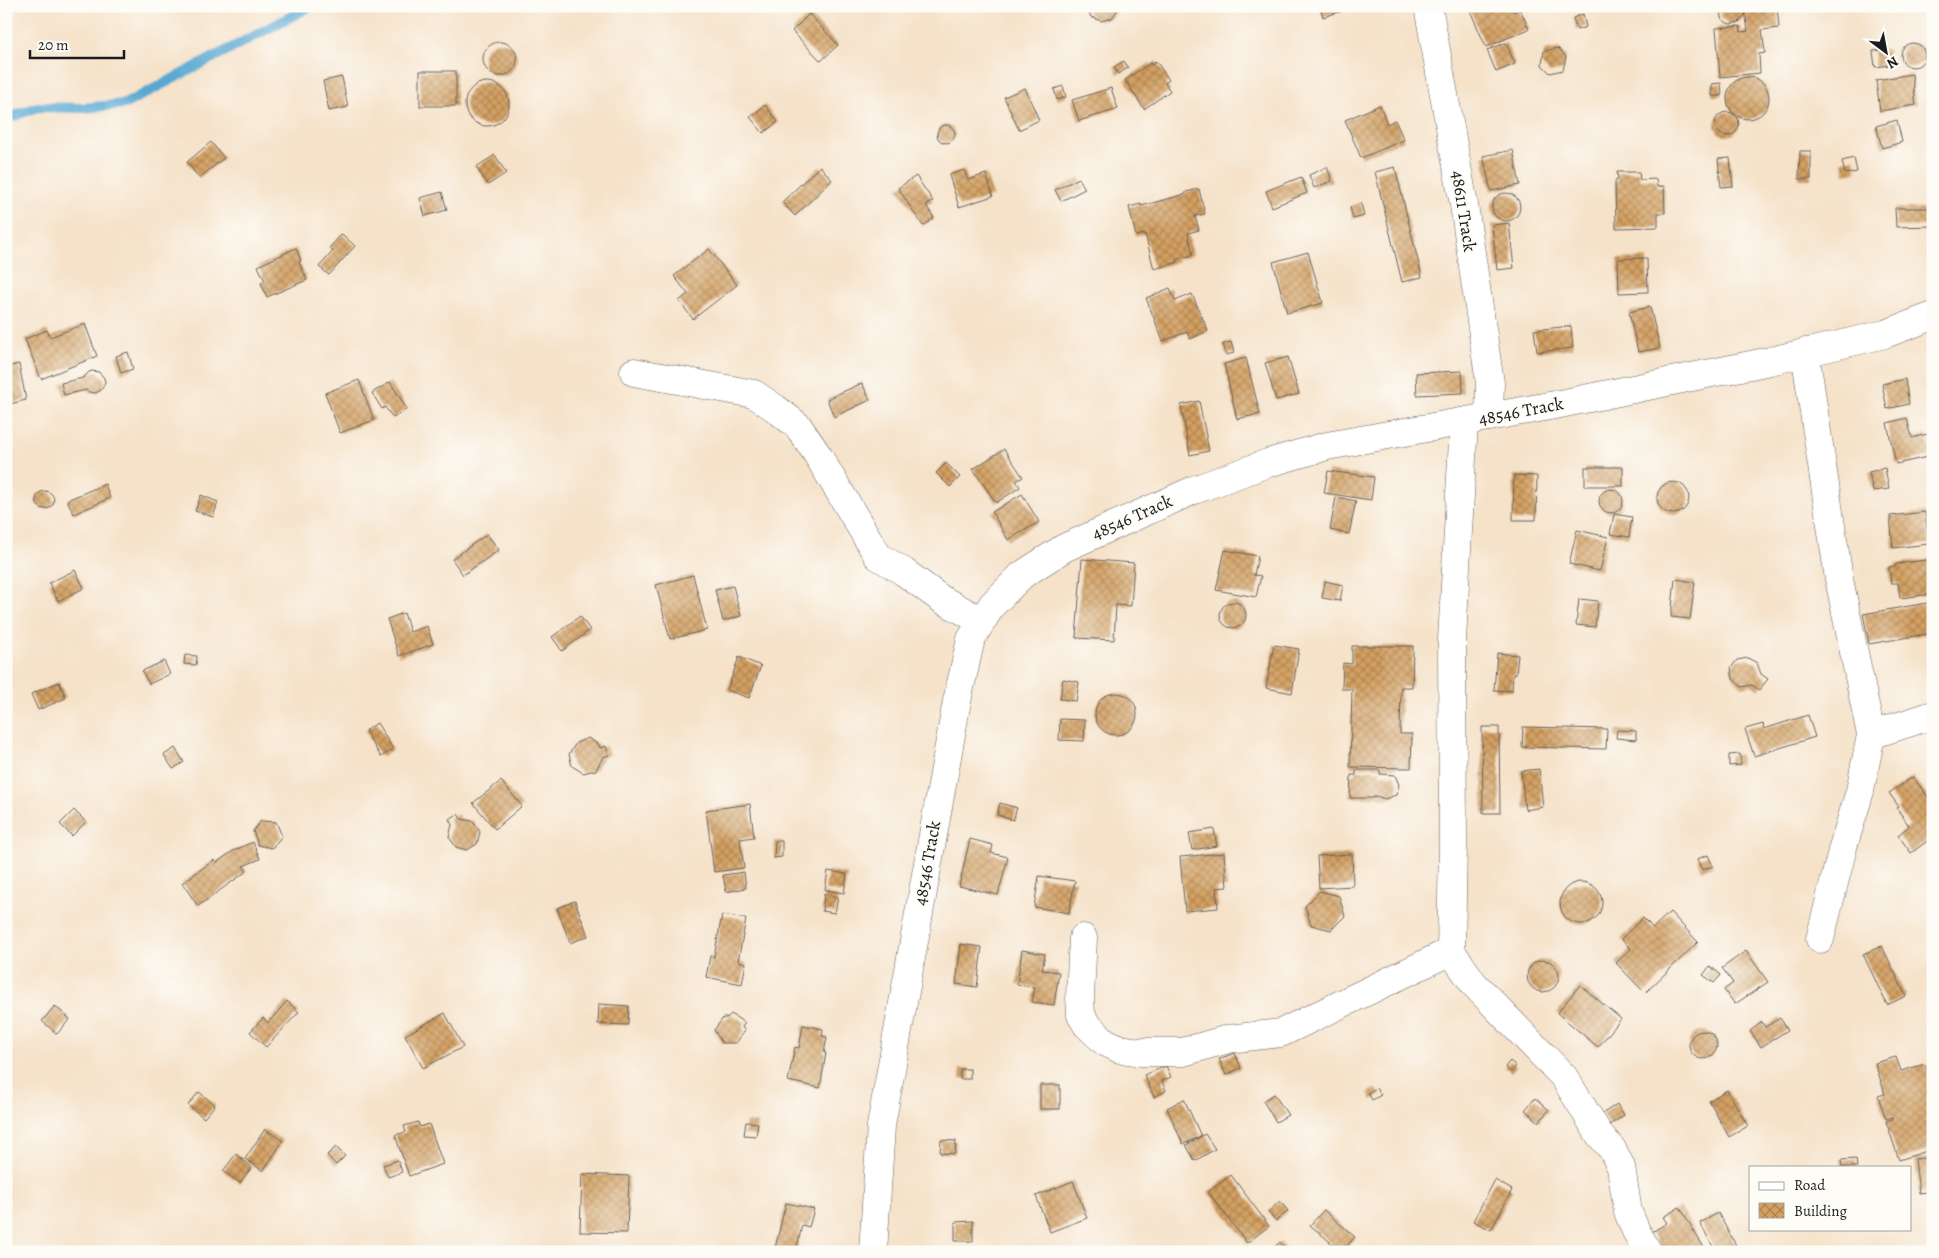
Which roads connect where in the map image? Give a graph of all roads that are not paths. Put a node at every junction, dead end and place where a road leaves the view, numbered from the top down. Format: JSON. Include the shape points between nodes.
{"nodes":[{"id":1,"x":1428,"y":6,"type":"edge"},
{"id":2,"x":1933,"y":316,"type":"edge"},
{"id":3,"x":1805,"y":352,"type":"junction"},
{"id":4,"x":634,"y":372,"type":"dead end"},
{"id":5,"x":1477,"y":420,"type":"junction"},
{"id":6,"x":982,"y":622,"type":"junction"},
{"id":7,"x":1933,"y":715,"type":"edge"},
{"id":8,"x":1871,"y":735,"type":"junction"},
{"id":9,"x":1083,"y":938,"type":"dead end"},
{"id":10,"x":1820,"y":939,"type":"dead end"},
{"id":11,"x":1452,"y":951,"type":"junction"},
{"id":12,"x":872,"y":1252,"type":"edge"},
{"id":13,"x":1648,"y":1252,"type":"edge"}],
"edges":[{"from":1,"to":5,"type":"street","name":"48611 Track","via":[[1464,205],[1490,383]]},
{"from":2,"to":3,"type":"street","name":"48546 Track","via":[[1886,334]]},
{"from":3,"to":5,"type":"street","name":"48546 Track"},
{"from":3,"to":8,"type":"street","via":[[1839,579]]},
{"from":4,"to":6,"type":"street","via":[[754,394],[775,408],[798,426],[818,454],[878,556],[941,599]]},
{"from":5,"to":6,"type":"street","name":"48546 Track","via":[[1327,446],[1194,490],[1064,548],[1022,575],[992,605]]},
{"from":5,"to":11,"type":"street","name":"48611 Track","via":[[1452,640]]},
{"from":6,"to":12,"type":"street","name":"48546 Track","via":[[971,639],[957,701],[881,1126]]},
{"from":7,"to":8,"type":"street"},
{"from":8,"to":10,"type":"street","via":[[1860,791]]},
{"from":9,"to":11,"type":"street","via":[[1081,1015],[1105,1042],[1120,1049],[1141,1052],[1183,1052],[1228,1039],[1281,1033]]},
{"from":11,"to":13,"type":"street","via":[[1474,984],[1564,1078],[1612,1149],[1621,1167],[1628,1212]]}]}
